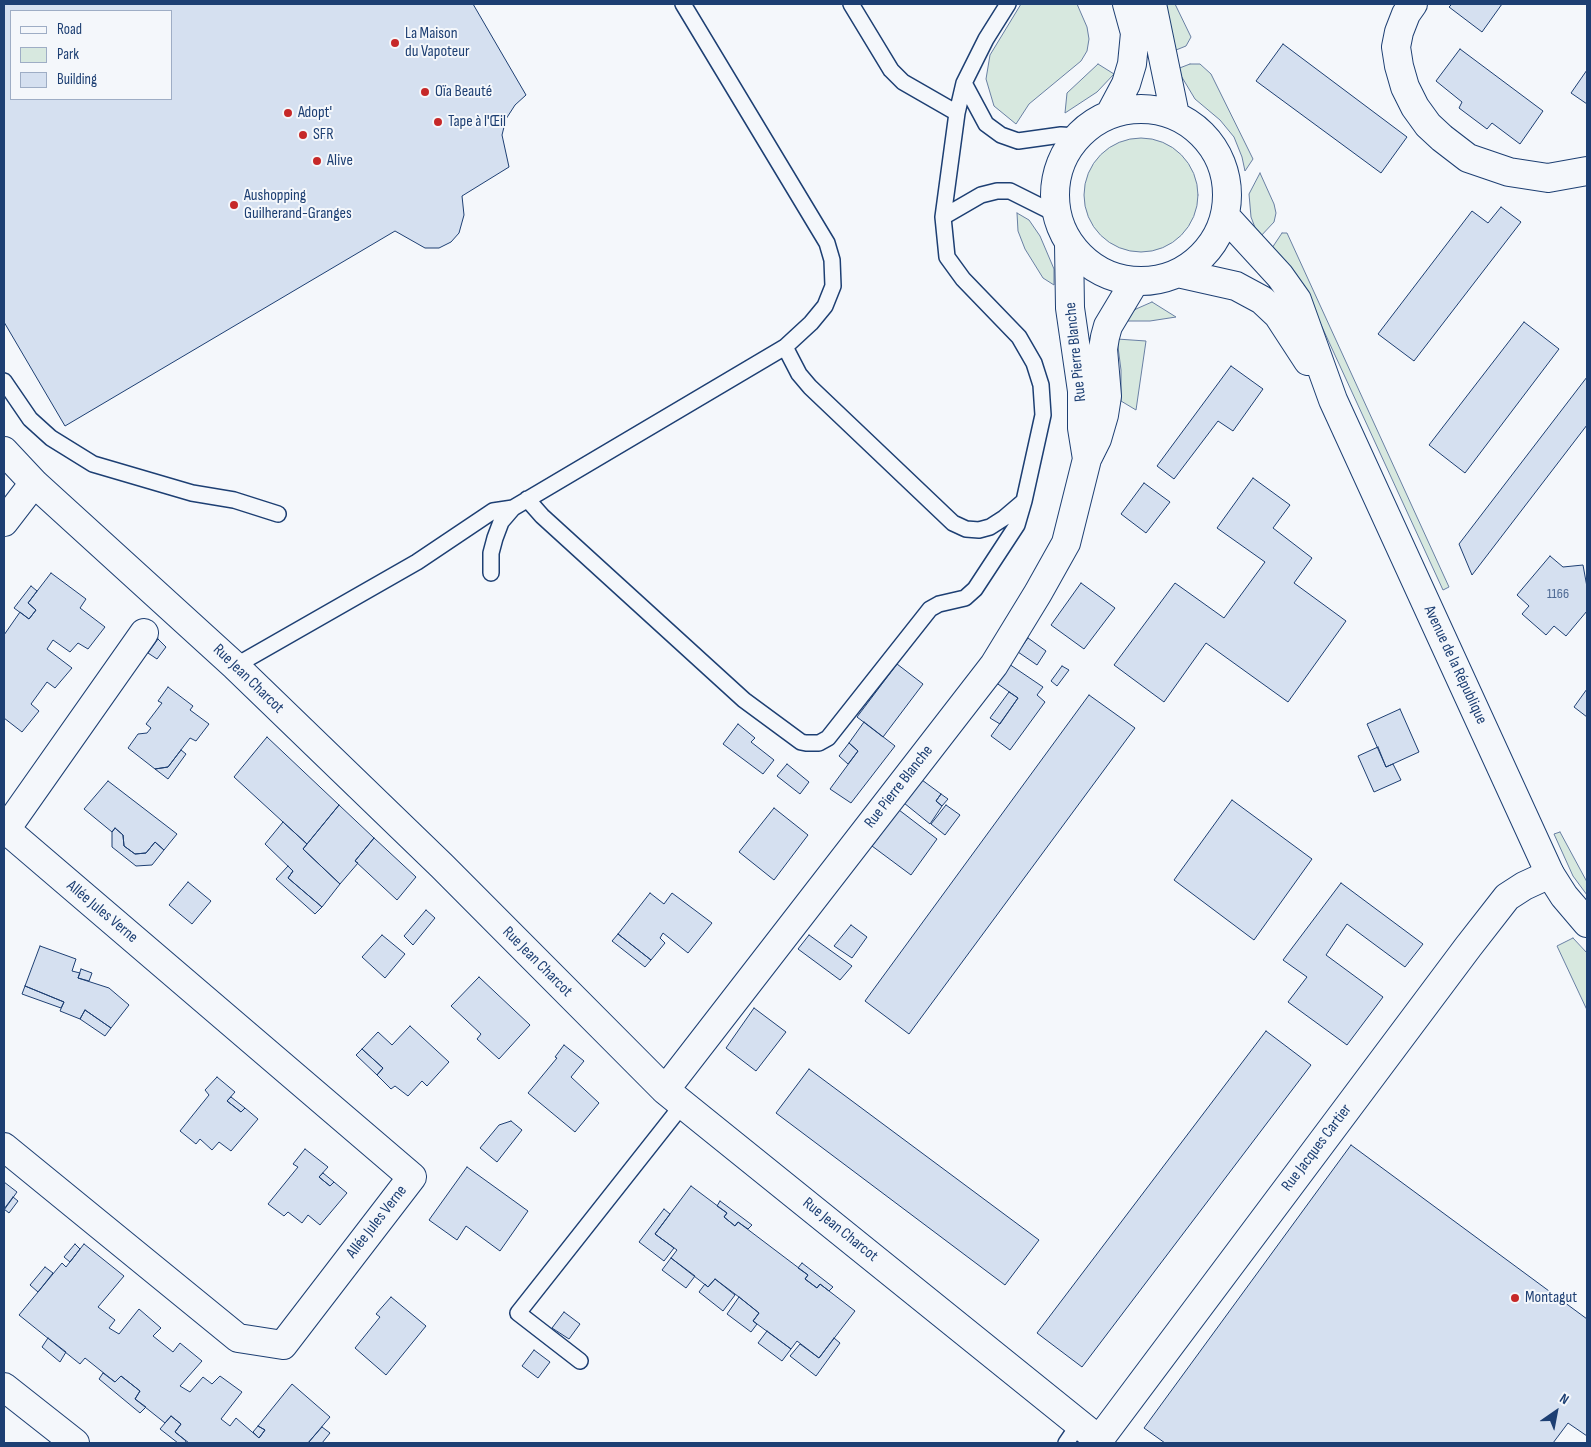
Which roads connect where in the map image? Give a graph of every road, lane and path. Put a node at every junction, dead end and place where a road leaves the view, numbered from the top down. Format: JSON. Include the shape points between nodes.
{"nodes":[{"id":1,"x":683,"y":4,"type":"edge"},
{"id":2,"x":851,"y":4,"type":"edge"},
{"id":3,"x":1008,"y":4,"type":"edge"},
{"id":4,"x":1127,"y":4,"type":"edge"},
{"id":5,"x":1152,"y":4,"type":"edge"},
{"id":6,"x":1413,"y":4,"type":"edge"},
{"id":7,"x":964,"y":83,"type":"junction"},
{"id":8,"x":957,"y":113,"type":"junction"},
{"id":9,"x":1110,"y":114,"type":"junction"},
{"id":10,"x":1175,"y":115,"type":"junction"},
{"id":11,"x":1077,"y":136,"type":"junction"},
{"id":12,"x":1587,"y":171,"type":"edge"},
{"id":13,"x":1056,"y":214,"type":"junction"},
{"id":14,"x":1225,"y":216,"type":"junction"},
{"id":15,"x":943,"y":217,"type":"junction"},
{"id":16,"x":1070,"y":244,"type":"junction"},
{"id":17,"x":1178,"y":274,"type":"junction"},
{"id":18,"x":1135,"y":281,"type":"junction"},
{"id":19,"x":785,"y":347,"type":"junction"},
{"id":20,"x":4,"y":381,"type":"edge"},
{"id":21,"x":1333,"y":400,"type":"junction"},
{"id":22,"x":4,"y":451,"type":"edge"},
{"id":23,"x":1087,"y":459,"type":"junction"},
{"id":24,"x":34,"y":484,"type":"junction"},
{"id":25,"x":527,"y":499,"type":"junction"},
{"id":26,"x":1024,"y":501,"type":"junction"},
{"id":27,"x":513,"y":508,"type":"junction"},
{"id":28,"x":278,"y":514,"type":"dead end"},
{"id":29,"x":4,"y":522,"type":"edge"},
{"id":30,"x":491,"y":573,"type":"dead end"},
{"id":31,"x":144,"y":633,"type":"dead end"},
{"id":32,"x":235,"y":666,"type":"junction"},
{"id":33,"x":4,"y":830,"type":"edge"},
{"id":34,"x":1550,"y":874,"type":"junction"},
{"id":35,"x":1587,"y":923,"type":"edge"},
{"id":36,"x":674,"y":1097,"type":"junction"},
{"id":37,"x":4,"y":1147,"type":"edge"},
{"id":38,"x":580,"y":1361,"type":"dead end"},
{"id":39,"x":4,"y":1387,"type":"edge"},
{"id":40,"x":1087,"y":1438,"type":"edge"},
{"id":41,"x":75,"y":1443,"type":"edge"}],
"edges":[{"from":1,"to":19,"type":"lane","via":[[827,243],[832,260],[833,286],[826,306]]},
{"from":2,"to":8,"type":"lane","via":[[891,70],[902,82]]},
{"from":3,"to":7,"type":"lane"},
{"from":4,"to":9,"type":"street","via":[[1135,33],[1132,64],[1126,84]]},
{"from":5,"to":10,"type":"street"},
{"from":6,"to":12,"type":"street","via":[[1406,14],[1396,47],[1405,87],[1428,125],[1468,158],[1509,172],[1548,178]]},
{"from":7,"to":8,"type":"lane"},
{"from":7,"to":11,"type":"lane","via":[[986,124],[1001,135],[1018,141]]},
{"from":8,"to":15,"type":"lane"},
{"from":9,"to":10,"type":"street","via":[[1154,109]]},
{"from":9,"to":11,"type":"street"},
{"from":10,"to":14,"type":"street","via":[[1204,135],[1222,164],[1228,198]]},
{"from":11,"to":13,"type":"street","via":[[1068,147],[1057,172],[1054,186]]},
{"from":13,"to":15,"type":"lane","via":[[1010,191],[997,191],[981,195]]},
{"from":13,"to":16,"type":"street"},
{"from":14,"to":17,"type":"street","via":[[1213,244],[1203,256]]},
{"from":14,"to":21,"type":"street","name":"Avenue de la République","via":[[1280,276],[1297,300]]},
{"from":15,"to":26,"type":"lane","via":[[947,256],[963,279],[1019,338],[1034,362],[1041,385],[1043,415]]},
{"from":16,"to":18,"type":"street","via":[[1098,270]]},
{"from":16,"to":23,"type":"street","name":"Rue Pierre Blanche","via":[[1070,308],[1082,392],[1082,428]]},
{"from":17,"to":18,"type":"street"},
{"from":17,"to":21,"type":"street","name":"Avenue de la République","via":[[1236,286],[1262,300],[1278,315]]},
{"from":18,"to":23,"type":"street","name":"Rue Pierre Blanche","via":[[1108,326],[1105,337],[1107,396],[1097,439]]},
{"from":19,"to":25,"type":"lane"},
{"from":19,"to":26,"type":"lane","via":[[810,387],[953,523],[966,529],[990,527]]},
{"from":20,"to":28,"type":"lane","via":[[30,419],[51,438],[93,464]]},
{"from":21,"to":34,"type":"street","name":"Avenue de la République"},
{"from":22,"to":24,"type":"street","name":"Rue Jean Charcot"},
{"from":23,"to":36,"type":"street","name":"Rue Pierre Blanche","via":[[1066,543],[994,665]]},
{"from":24,"to":29,"type":"street"},
{"from":24,"to":32,"type":"street","name":"Rue Jean Charcot"},
{"from":25,"to":26,"type":"lane","via":[[744,700],[801,742],[819,743],[828,738],[930,609],[965,598],[975,589],[1016,525]]},
{"from":25,"to":27,"type":"lane"},
{"from":27,"to":30,"type":"lane","via":[[501,522],[495,538]]},
{"from":27,"to":32,"type":"lane","via":[[493,511],[416,562]]},
{"from":31,"to":33,"type":"street","name":"Allée Jules Verne"},
{"from":32,"to":36,"type":"street","name":"Rue Jean Charcot"},
{"from":33,"to":37,"type":"street","name":"Allée Jules Verne","via":[[412,1177],[283,1345],[238,1338]]},
{"from":34,"to":35,"type":"street","name":"Avenue de la République"},
{"from":34,"to":40,"type":"street","name":"Rue Jacques Cartier","via":[[1508,897]]},
{"from":36,"to":38,"type":"lane","via":[[518,1313]]},
{"from":36,"to":40,"type":"street","name":"Rue Jean Charcot"},
{"from":39,"to":41,"type":"street"}]}
